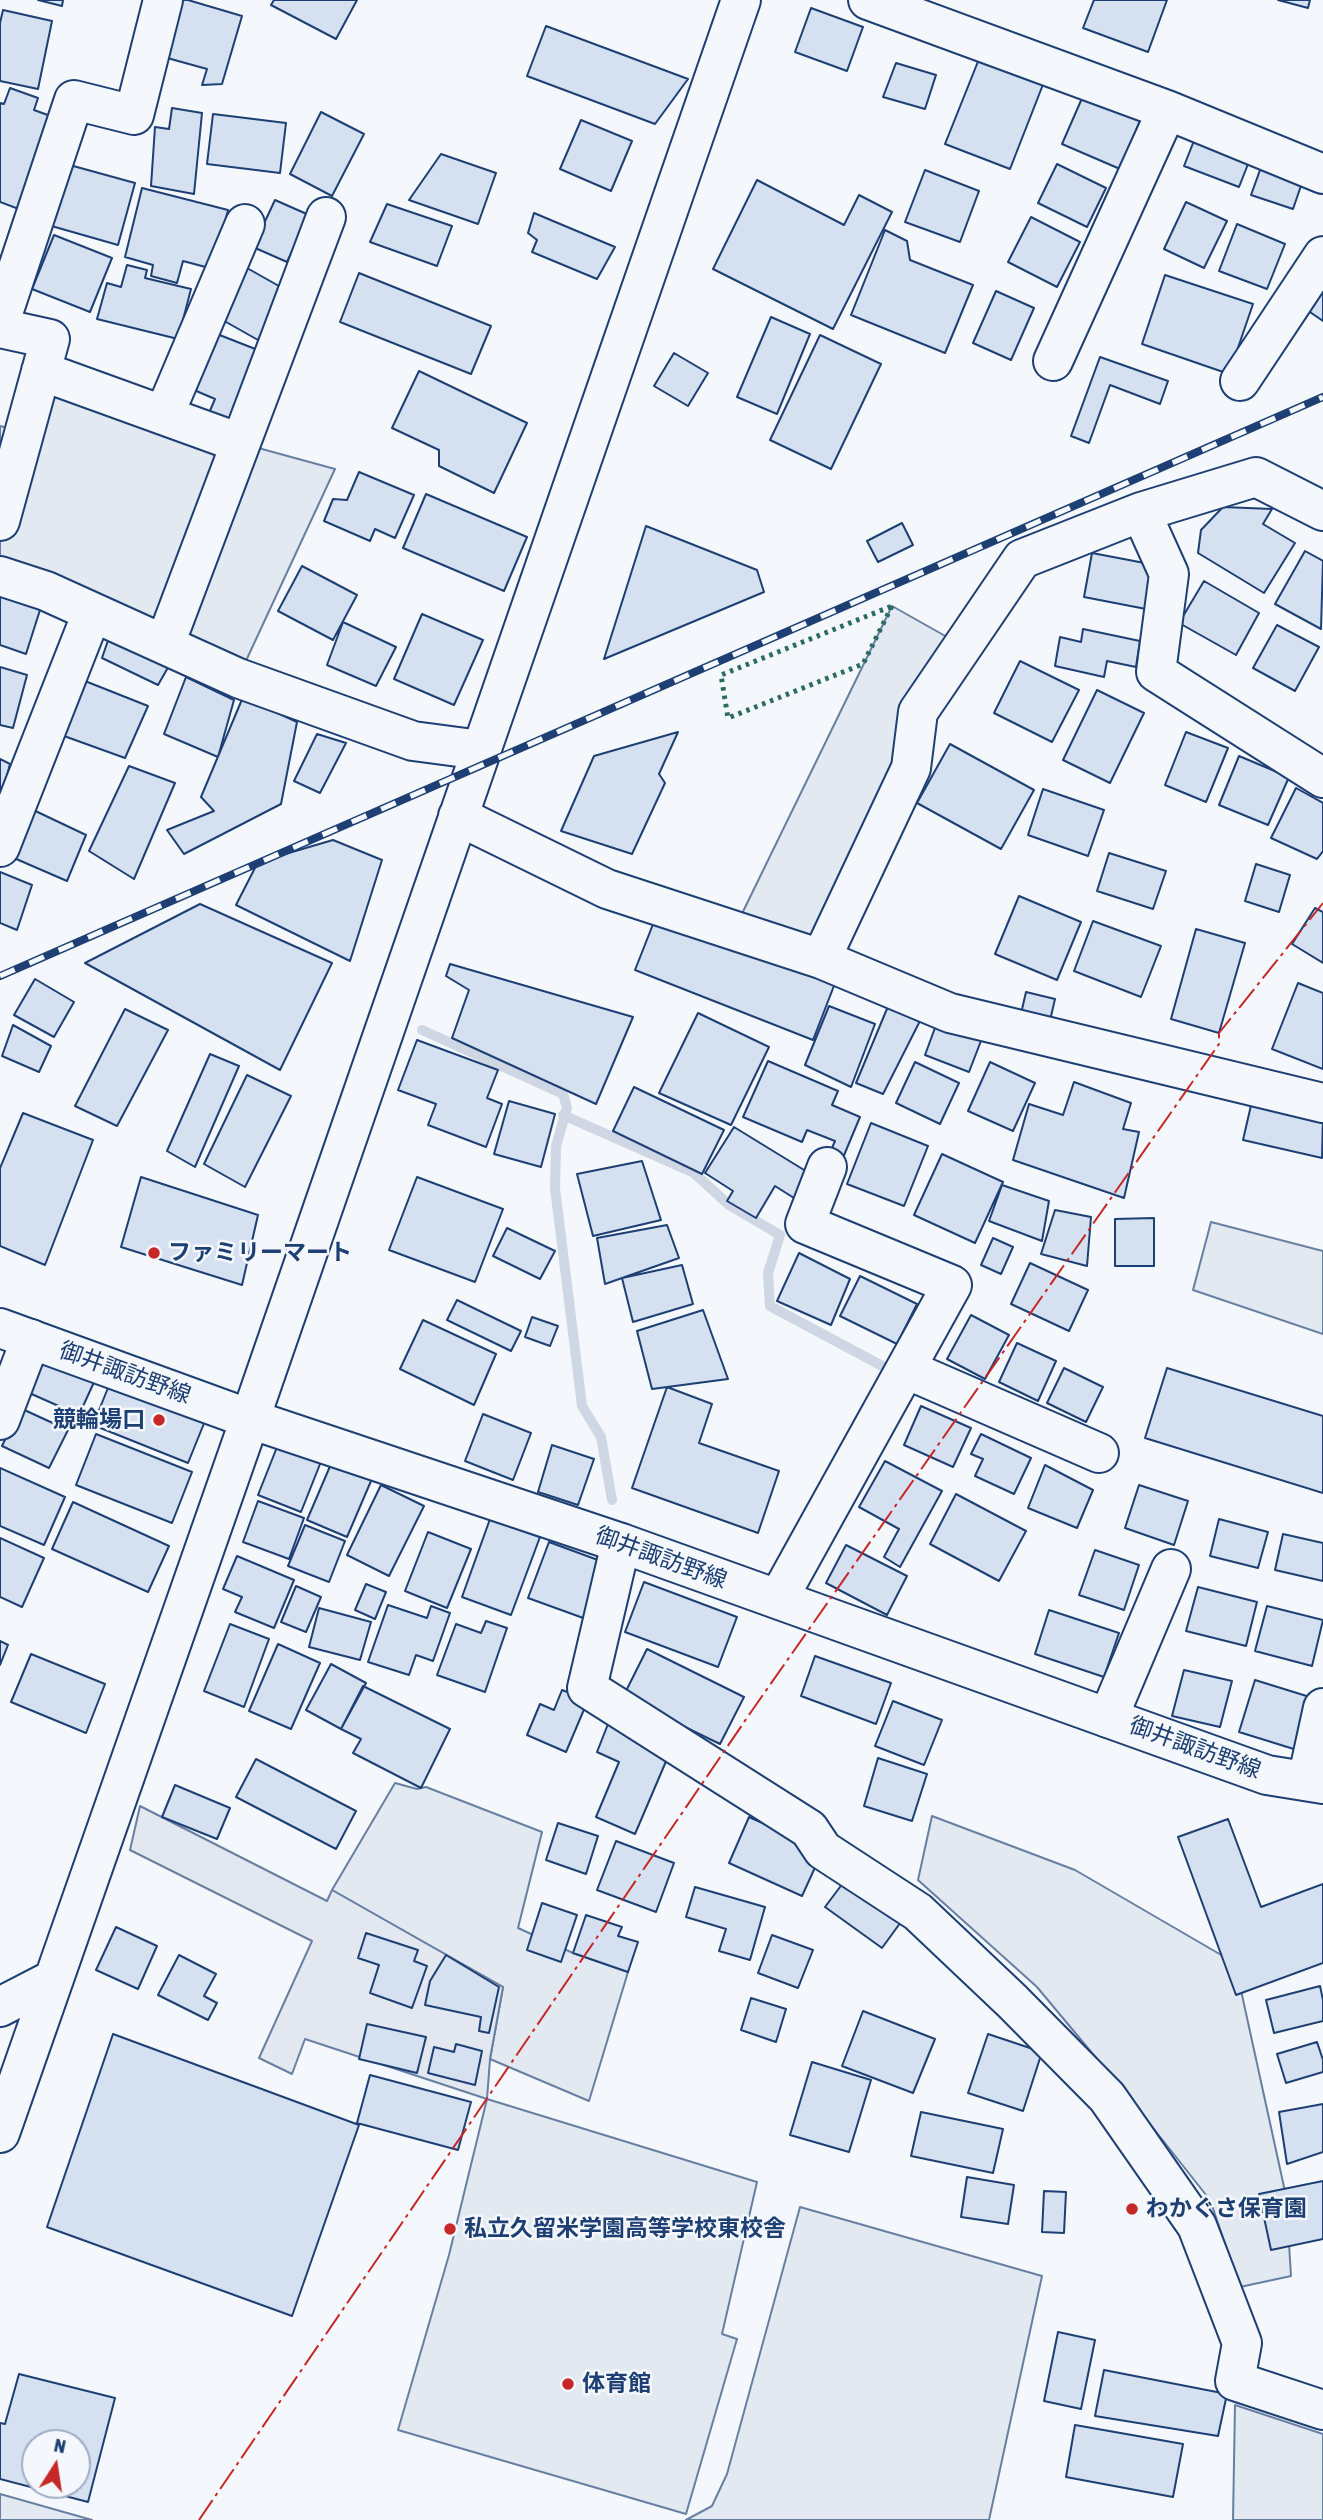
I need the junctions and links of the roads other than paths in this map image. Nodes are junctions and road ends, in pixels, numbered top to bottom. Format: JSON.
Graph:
{"nodes":[{"id":1,"x":163,"y":0,"type":"edge"},
{"id":2,"x":741,"y":0,"type":"edge"},
{"id":3,"x":868,"y":0,"type":"edge"},
{"id":4,"x":1167,"y":110,"type":"junction"},
{"id":5,"x":1323,"y":174,"type":"edge"},
{"id":6,"x":326,"y":216,"type":"dead end"},
{"id":7,"x":244,"y":224,"type":"dead end"},
{"id":8,"x":1323,"y":256,"type":"edge"},
{"id":9,"x":0,"y":322,"type":"edge"},
{"id":10,"x":0,"y":328,"type":"edge"},
{"id":11,"x":1053,"y":360,"type":"dead end"},
{"id":12,"x":41,"y":371,"type":"junction"},
{"id":13,"x":1240,"y":381,"type":"dead end"},
{"id":14,"x":164,"y":415,"type":"junction"},
{"id":15,"x":240,"y":443,"type":"junction"},
{"id":16,"x":1323,"y":511,"type":"edge"},
{"id":17,"x":1140,"y":512,"type":"junction"},
{"id":18,"x":0,"y":521,"type":"edge"},
{"id":19,"x":0,"y":576,"type":"edge"},
{"id":20,"x":92,"y":613,"type":"junction"},
{"id":21,"x":164,"y":644,"type":"junction"},
{"id":22,"x":481,"y":750,"type":"junction"},
{"id":23,"x":1323,"y":778,"type":"edge"},
{"id":24,"x":458,"y":816,"type":"junction"},
{"id":25,"x":0,"y":847,"type":"edge"},
{"id":26,"x":821,"y":958,"type":"junction"},
{"id":27,"x":1323,"y":1103,"type":"edge"},
{"id":28,"x":827,"y":1167,"type":"dead end"},
{"id":29,"x":16,"y":1334,"type":"edge"},
{"id":30,"x":906,"y":1369,"type":"junction"},
{"id":31,"x":250,"y":1419,"type":"junction"},
{"id":32,"x":0,"y":1420,"type":"edge"},
{"id":33,"x":1099,"y":1453,"type":"dead end"},
{"id":34,"x":621,"y":1543,"type":"junction"},
{"id":35,"x":1171,"y":1569,"type":"dead end"},
{"id":36,"x":778,"y":1600,"type":"junction"},
{"id":37,"x":1323,"y":1708,"type":"edge"},
{"id":38,"x":1108,"y":1717,"type":"junction"},
{"id":39,"x":1315,"y":1783,"type":"edge"},
{"id":40,"x":54,"y":1979,"type":"junction"},
{"id":41,"x":0,"y":2007,"type":"edge"},
{"id":42,"x":0,"y":2133,"type":"edge"},
{"id":43,"x":1323,"y":2410,"type":"edge"}],
"edges":[{"from":1,"to":9,"type":"street"},
{"from":2,"to":22,"type":"street"},
{"from":3,"to":4,"type":"street"},
{"from":4,"to":5,"type":"street"},
{"from":4,"to":11,"type":"street"},
{"from":6,"to":15,"type":"street"},
{"from":7,"to":14,"type":"street"},
{"from":8,"to":13,"type":"street"},
{"from":10,"to":12,"type":"street"},
{"from":12,"to":14,"type":"street"},
{"from":12,"to":18,"type":"street"},
{"from":14,"to":15,"type":"street"},
{"from":15,"to":21,"type":"street"},
{"from":16,"to":17,"type":"street"},
{"from":17,"to":23,"type":"street"},
{"from":17,"to":26,"type":"street"},
{"from":19,"to":20,"type":"street"},
{"from":20,"to":21,"type":"street"},
{"from":20,"to":25,"type":"street"},
{"from":21,"to":22,"type":"street"},
{"from":22,"to":24,"type":"street"},
{"from":24,"to":26,"type":"street"},
{"from":24,"to":31,"type":"street"},
{"from":26,"to":27,"type":"street"},
{"from":28,"to":30,"type":"street"},
{"from":29,"to":31,"type":"street","name":"御井諏訪野線"},
{"from":29,"to":32,"type":"street"},
{"from":30,"to":33,"type":"street"},
{"from":30,"to":36,"type":"street"},
{"from":31,"to":34,"type":"street","name":"御井諏訪野線"},
{"from":31,"to":40,"type":"street"},
{"from":34,"to":36,"type":"street","name":"御井諏訪野線"},
{"from":34,"to":43,"type":"street"},
{"from":35,"to":38,"type":"street"},
{"from":36,"to":38,"type":"street","name":"御井諏訪野線"},
{"from":37,"to":39,"type":"street"},
{"from":38,"to":39,"type":"street","name":"御井諏訪野線"},
{"from":40,"to":41,"type":"street"},
{"from":40,"to":42,"type":"street"}]}
